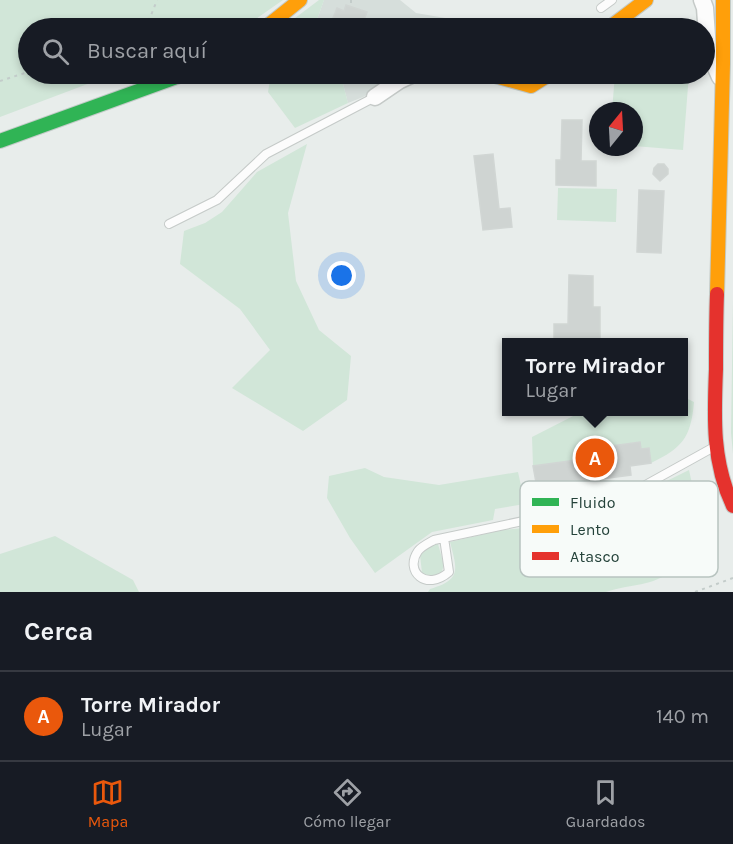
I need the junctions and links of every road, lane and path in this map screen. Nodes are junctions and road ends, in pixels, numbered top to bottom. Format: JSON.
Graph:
{"nodes":[{"id":1,"x":157,"y":0,"type":"edge"},
{"id":2,"x":300,"y":0,"type":"edge"},
{"id":3,"x":351,"y":0,"type":"edge"},
{"id":4,"x":612,"y":0,"type":"edge"},
{"id":5,"x":646,"y":0,"type":"edge"},
{"id":6,"x":702,"y":0,"type":"edge"},
{"id":7,"x":723,"y":0,"type":"edge"},
{"id":8,"x":351,"y":7,"type":"dead end"},
{"id":9,"x":602,"y":8,"type":"dead end"},
{"id":10,"x":150,"y":18,"type":"edge"},
{"id":11,"x":278,"y":18,"type":"edge"},
{"id":12,"x":622,"y":18,"type":"edge"},
{"id":13,"x":706,"y":18,"type":"edge"},
{"id":14,"x":733,"y":42,"type":"edge"},
{"id":15,"x":715,"y":66,"type":"edge"},
{"id":16,"x":18,"y":75,"type":"edge"},
{"id":17,"x":0,"y":81,"type":"edge"},
{"id":18,"x":722,"y":82,"type":"junction"},
{"id":19,"x":158,"y":84,"type":"edge"},
{"id":20,"x":391,"y":84,"type":"edge"},
{"id":21,"x":375,"y":97,"type":"joint"},
{"id":22,"x":0,"y":141,"type":"edge"},
{"id":23,"x":718,"y":196,"type":"junction"},
{"id":24,"x":169,"y":224,"type":"dead end"},
{"id":25,"x":717,"y":446,"type":"junction"},
{"id":26,"x":653,"y":481,"type":"edge"},
{"id":27,"x":733,"y":506,"type":"edge"},
{"id":28,"x":520,"y":522,"type":"edge"},
{"id":29,"x":444,"y":538,"type":"junction"},
{"id":30,"x":733,"y":578,"type":"edge"},
{"id":31,"x":695,"y":592,"type":"edge"}],
"edges":[{"from":1,"to":10,"type":"path"},
{"from":2,"to":11,"type":"main road"},
{"from":3,"to":8,"type":"path"},
{"from":4,"to":9,"type":"lane"},
{"from":5,"to":12,"type":"main road"},
{"from":6,"to":13,"type":"street"},
{"from":7,"to":18,"type":"main road"},
{"from":14,"to":23,"type":"main road"},
{"from":15,"to":18,"type":"street"},
{"from":16,"to":17,"type":"path"},
{"from":18,"to":23,"type":"main road"},
{"from":19,"to":22,"type":"main road"},
{"from":20,"to":21,"type":"street"},
{"from":21,"to":24,"type":"lane"},
{"from":23,"to":25,"type":"main road"},
{"from":25,"to":26,"type":"lane"},
{"from":25,"to":27,"type":"main road"},
{"from":28,"to":29,"type":"lane"},
{"from":29,"to":29,"type":"lane"},
{"from":30,"to":31,"type":"path"}]}
